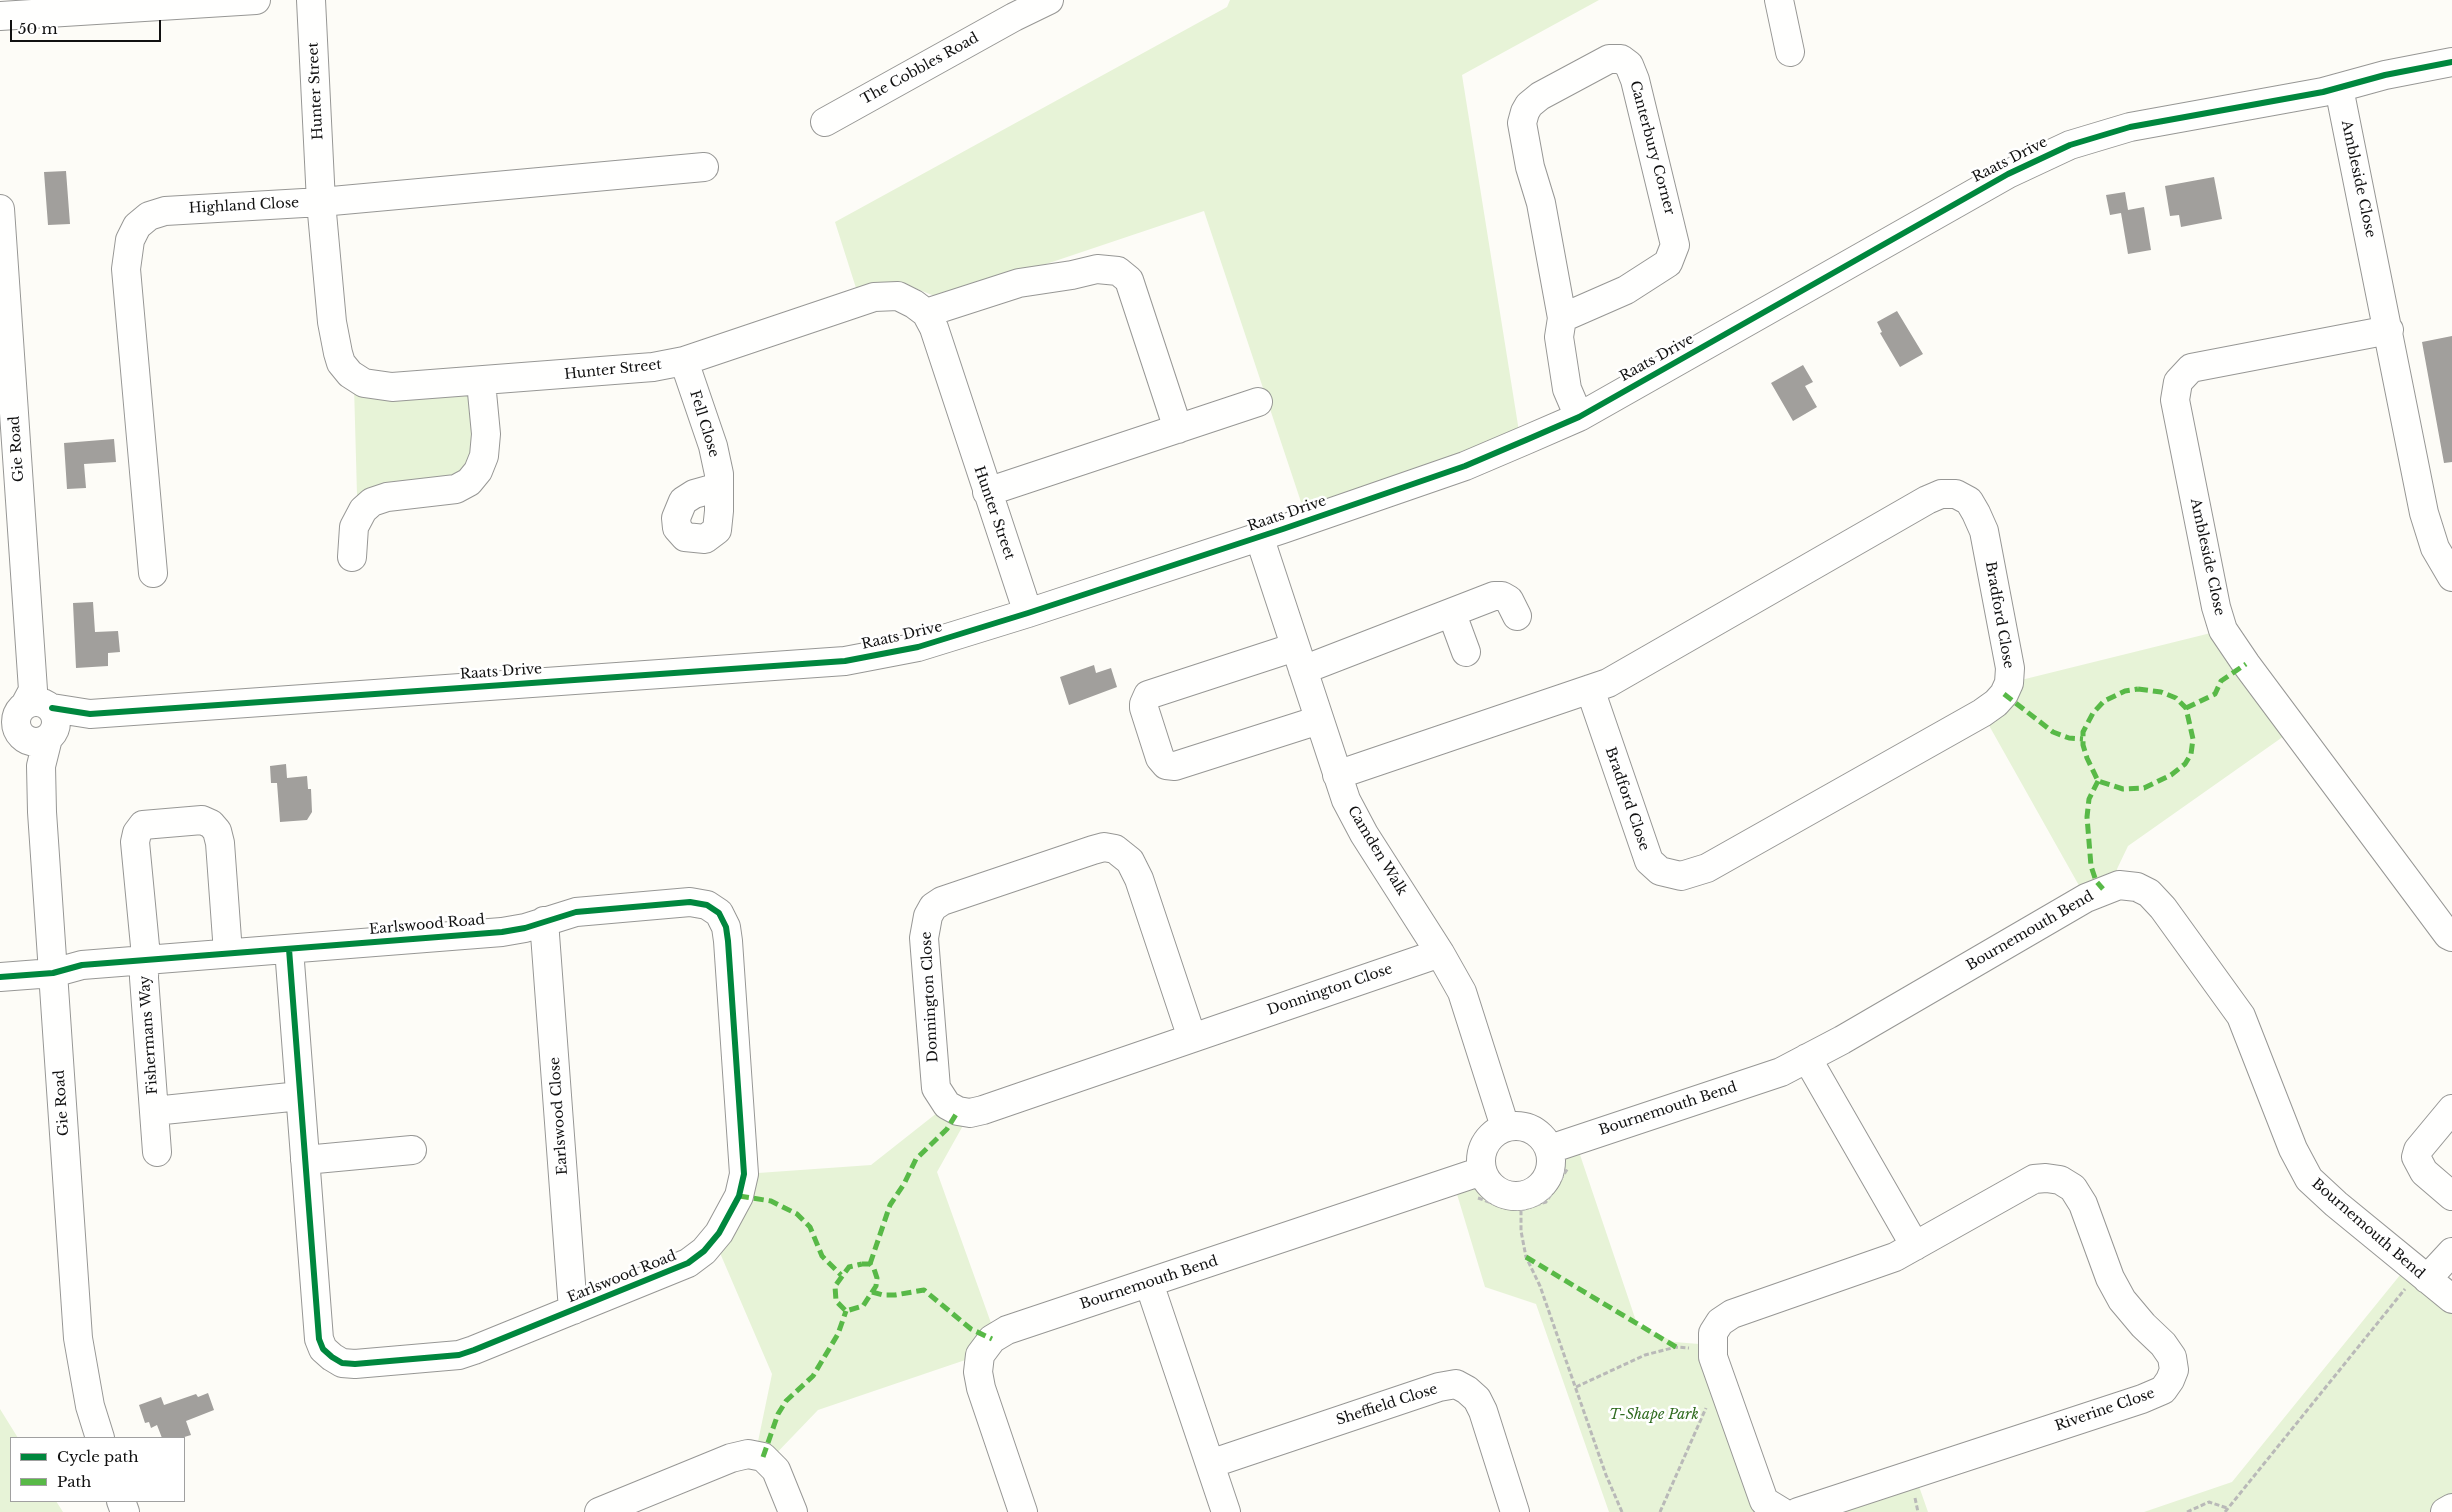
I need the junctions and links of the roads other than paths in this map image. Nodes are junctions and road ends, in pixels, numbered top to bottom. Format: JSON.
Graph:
{"nodes":[{"id":1,"x":256,"y":0,"type":"edge"},
{"id":2,"x":311,"y":0,"type":"edge"},
{"id":3,"x":1049,"y":0,"type":"edge"},
{"id":4,"x":1779,"y":0,"type":"edge"},
{"id":5,"x":1010,"y":9,"type":"edge"},
{"id":6,"x":0,"y":16,"type":"edge"},
{"id":7,"x":1790,"y":52,"type":"dead end"},
{"id":8,"x":2452,"y":62,"type":"edge"},
{"id":9,"x":2452,"y":77,"type":"edge"},
{"id":10,"x":2345,"y":86,"type":"junction"},
{"id":11,"x":825,"y":122,"type":"dead end"},
{"id":12,"x":704,"y":167,"type":"dead end"},
{"id":13,"x":321,"y":202,"type":"junction"},
{"id":14,"x":0,"y":209,"type":"edge"},
{"id":15,"x":926,"y":313,"type":"junction"},
{"id":16,"x":1562,"y":318,"type":"junction"},
{"id":17,"x":2389,"y":330,"type":"junction"},
{"id":18,"x":684,"y":361,"type":"junction"},
{"id":19,"x":481,"y":382,"type":"junction"},
{"id":20,"x":1258,"y":402,"type":"dead end"},
{"id":21,"x":1579,"y":417,"type":"junction"},
{"id":22,"x":1178,"y":429,"type":"junction"},
{"id":23,"x":719,"y":487,"type":"dead end"},
{"id":24,"x":987,"y":492,"type":"junction"},
{"id":25,"x":1259,"y":536,"type":"junction"},
{"id":26,"x":352,"y":557,"type":"dead end"},
{"id":27,"x":153,"y":573,"type":"dead end"},
{"id":28,"x":2452,"y":578,"type":"edge"},
{"id":29,"x":1028,"y":613,"type":"junction"},
{"id":30,"x":1452,"y":614,"type":"junction"},
{"id":31,"x":1517,"y":616,"type":"dead end"},
{"id":32,"x":1466,"y":652,"type":"dead end"},
{"id":33,"x":1299,"y":659,"type":"junction"},
{"id":34,"x":1590,"y":689,"type":"junction"},
{"id":35,"x":29,"y":719,"type":"edge"},
{"id":36,"x":1319,"y":720,"type":"junction"},
{"id":37,"x":1337,"y":775,"type":"junction"},
{"id":38,"x":544,"y":921,"type":"junction"},
{"id":39,"x":2452,"y":938,"type":"edge"},
{"id":40,"x":289,"y":948,"type":"junction"},
{"id":41,"x":228,"y":953,"type":"junction"},
{"id":42,"x":1440,"y":953,"type":"junction"},
{"id":43,"x":145,"y":960,"type":"junction"},
{"id":44,"x":0,"y":962,"type":"edge"},
{"id":45,"x":53,"y":965,"type":"junction"},
{"id":46,"x":0,"y":977,"type":"edge"},
{"id":47,"x":1192,"y":1038,"type":"junction"},
{"id":48,"x":1808,"y":1058,"type":"junction"},
{"id":49,"x":300,"y":1096,"type":"junction"},
{"id":50,"x":2452,"y":1109,"type":"edge"},
{"id":51,"x":154,"y":1111,"type":"junction"},
{"id":52,"x":1504,"y":1127,"type":"junction"},
{"id":53,"x":412,"y":1150,"type":"dead end"},
{"id":54,"x":157,"y":1152,"type":"dead end"},
{"id":55,"x":1561,"y":1156,"type":"junction"},
{"id":56,"x":305,"y":1160,"type":"junction"},
{"id":57,"x":1482,"y":1171,"type":"junction"},
{"id":58,"x":2452,"y":1196,"type":"edge"},
{"id":59,"x":1915,"y":1246,"type":"junction"},
{"id":60,"x":2452,"y":1252,"type":"edge"},
{"id":61,"x":2423,"y":1275,"type":"junction"},
{"id":62,"x":1149,"y":1283,"type":"junction"},
{"id":63,"x":2451,"y":1296,"type":"edge"},
{"id":64,"x":573,"y":1310,"type":"junction"},
{"id":65,"x":100,"y":1437,"type":"edge"},
{"id":66,"x":1210,"y":1464,"type":"junction"},
{"id":67,"x":2452,"y":1508,"type":"edge"},
{"id":68,"x":605,"y":1511,"type":"edge"},
{"id":69,"x":793,"y":1512,"type":"edge"},
{"id":70,"x":1023,"y":1512,"type":"edge"},
{"id":71,"x":1226,"y":1512,"type":"edge"},
{"id":72,"x":1515,"y":1512,"type":"edge"},
{"id":73,"x":1782,"y":1512,"type":"edge"},
{"id":74,"x":1798,"y":1512,"type":"edge"},
{"id":75,"x":2445,"y":1512,"type":"edge"}],
"edges":[{"from":1,"to":6,"type":"street"},
{"from":2,"to":13,"type":"street","name":"Hunter Street"},
{"from":3,"to":5,"type":"street","name":"The Cobbles Road"},
{"from":4,"to":7,"type":"street"},
{"from":5,"to":11,"type":"street","name":"The Cobbles Road"},
{"from":8,"to":10,"type":"street","name":"Raats Drive"},
{"from":9,"to":10,"type":"street","name":"Raats Drive"},
{"from":10,"to":17,"type":"street","name":"Ambleside Close"},
{"from":10,"to":21,"type":"street","name":"Raats Drive"},
{"from":12,"to":13,"type":"street","name":"Highland Close"},
{"from":13,"to":19,"type":"street","name":"Hunter Street"},
{"from":13,"to":27,"type":"street","name":"Highland Close"},
{"from":14,"to":35,"type":"street","name":"Gie Road"},
{"from":15,"to":18,"type":"street","name":"Hunter Street"},
{"from":15,"to":22,"type":"street"},
{"from":15,"to":24,"type":"street","name":"Hunter Street"},
{"from":16,"to":16,"type":"street","name":"Canterbury Corner"},
{"from":16,"to":21,"type":"street","name":"Canterbury Corner"},
{"from":17,"to":28,"type":"street","name":"Ambleside Close"},
{"from":17,"to":39,"type":"street","name":"Ambleside Close"},
{"from":18,"to":19,"type":"street","name":"Hunter Street"},
{"from":18,"to":23,"type":"street","name":"Fell Close"},
{"from":19,"to":26,"type":"street"},
{"from":20,"to":22,"type":"street"},
{"from":21,"to":25,"type":"street","name":"Raats Drive"},
{"from":22,"to":24,"type":"street"},
{"from":24,"to":29,"type":"street","name":"Hunter Street"},
{"from":25,"to":29,"type":"street","name":"Raats Drive"},
{"from":25,"to":33,"type":"street","name":"Camden Walk"},
{"from":29,"to":35,"type":"street","name":"Raats Drive"},
{"from":30,"to":31,"type":"street"},
{"from":30,"to":32,"type":"street"},
{"from":30,"to":33,"type":"street"},
{"from":33,"to":36,"type":"street","name":"Camden Walk"},
{"from":33,"to":36,"type":"street"},
{"from":34,"to":34,"type":"street","name":"Bradford Close"},
{"from":34,"to":37,"type":"street","name":"Bradford Close"},
{"from":35,"to":45,"type":"street","name":"Gie Road"},
{"from":36,"to":37,"type":"street","name":"Camden Walk"},
{"from":37,"to":42,"type":"street","name":"Camden Walk"},
{"from":38,"to":40,"type":"street","name":"Earlswood Road"},
{"from":38,"to":64,"type":"street","name":"Earlswood Close"},
{"from":38,"to":64,"type":"street","name":"Earlswood Road"},
{"from":40,"to":41,"type":"street","name":"Earlswood Road"},
{"from":40,"to":49,"type":"street","name":"Earlswood Road"},
{"from":41,"to":43,"type":"street","name":"Earlswood Road"},
{"from":41,"to":43,"type":"street","name":"Fishermans Way"},
{"from":42,"to":47,"type":"street","name":"Donnington Close"},
{"from":42,"to":52,"type":"street","name":"Camden Walk"},
{"from":43,"to":45,"type":"street","name":"Earlswood Road"},
{"from":43,"to":51,"type":"street","name":"Fishermans Way"},
{"from":44,"to":45,"type":"street"},
{"from":45,"to":46,"type":"street"},
{"from":45,"to":65,"type":"street","name":"Gie Road"},
{"from":47,"to":47,"type":"street","name":"Donnington Close"},
{"from":48,"to":55,"type":"street","name":"Bournemouth Bend"},
{"from":48,"to":59,"type":"street"},
{"from":48,"to":61,"type":"street","name":"Bournemouth Bend"},
{"from":49,"to":51,"type":"street","name":"Fishermans Way"},
{"from":49,"to":56,"type":"street","name":"Earlswood Road"},
{"from":50,"to":58,"type":"street"},
{"from":51,"to":54,"type":"street","name":"Fishermans Way"},
{"from":52,"to":55,"type":"street"},
{"from":52,"to":57,"type":"street"},
{"from":53,"to":56,"type":"street"},
{"from":55,"to":57,"type":"street"},
{"from":56,"to":64,"type":"street","name":"Earlswood Road"},
{"from":57,"to":62,"type":"street","name":"Bournemouth Bend"},
{"from":59,"to":73,"type":"street","name":"Riverine Close"},
{"from":59,"to":74,"type":"street","name":"Riverine Close"},
{"from":60,"to":61,"type":"street"},
{"from":61,"to":63,"type":"street","name":"Bournemouth Bend"},
{"from":62,"to":66,"type":"street"},
{"from":62,"to":70,"type":"street","name":"Bournemouth Bend"},
{"from":66,"to":71,"type":"street"},
{"from":66,"to":72,"type":"street","name":"Sheffield Close"},
{"from":67,"to":75,"type":"street"},
{"from":68,"to":69,"type":"street"}]}
